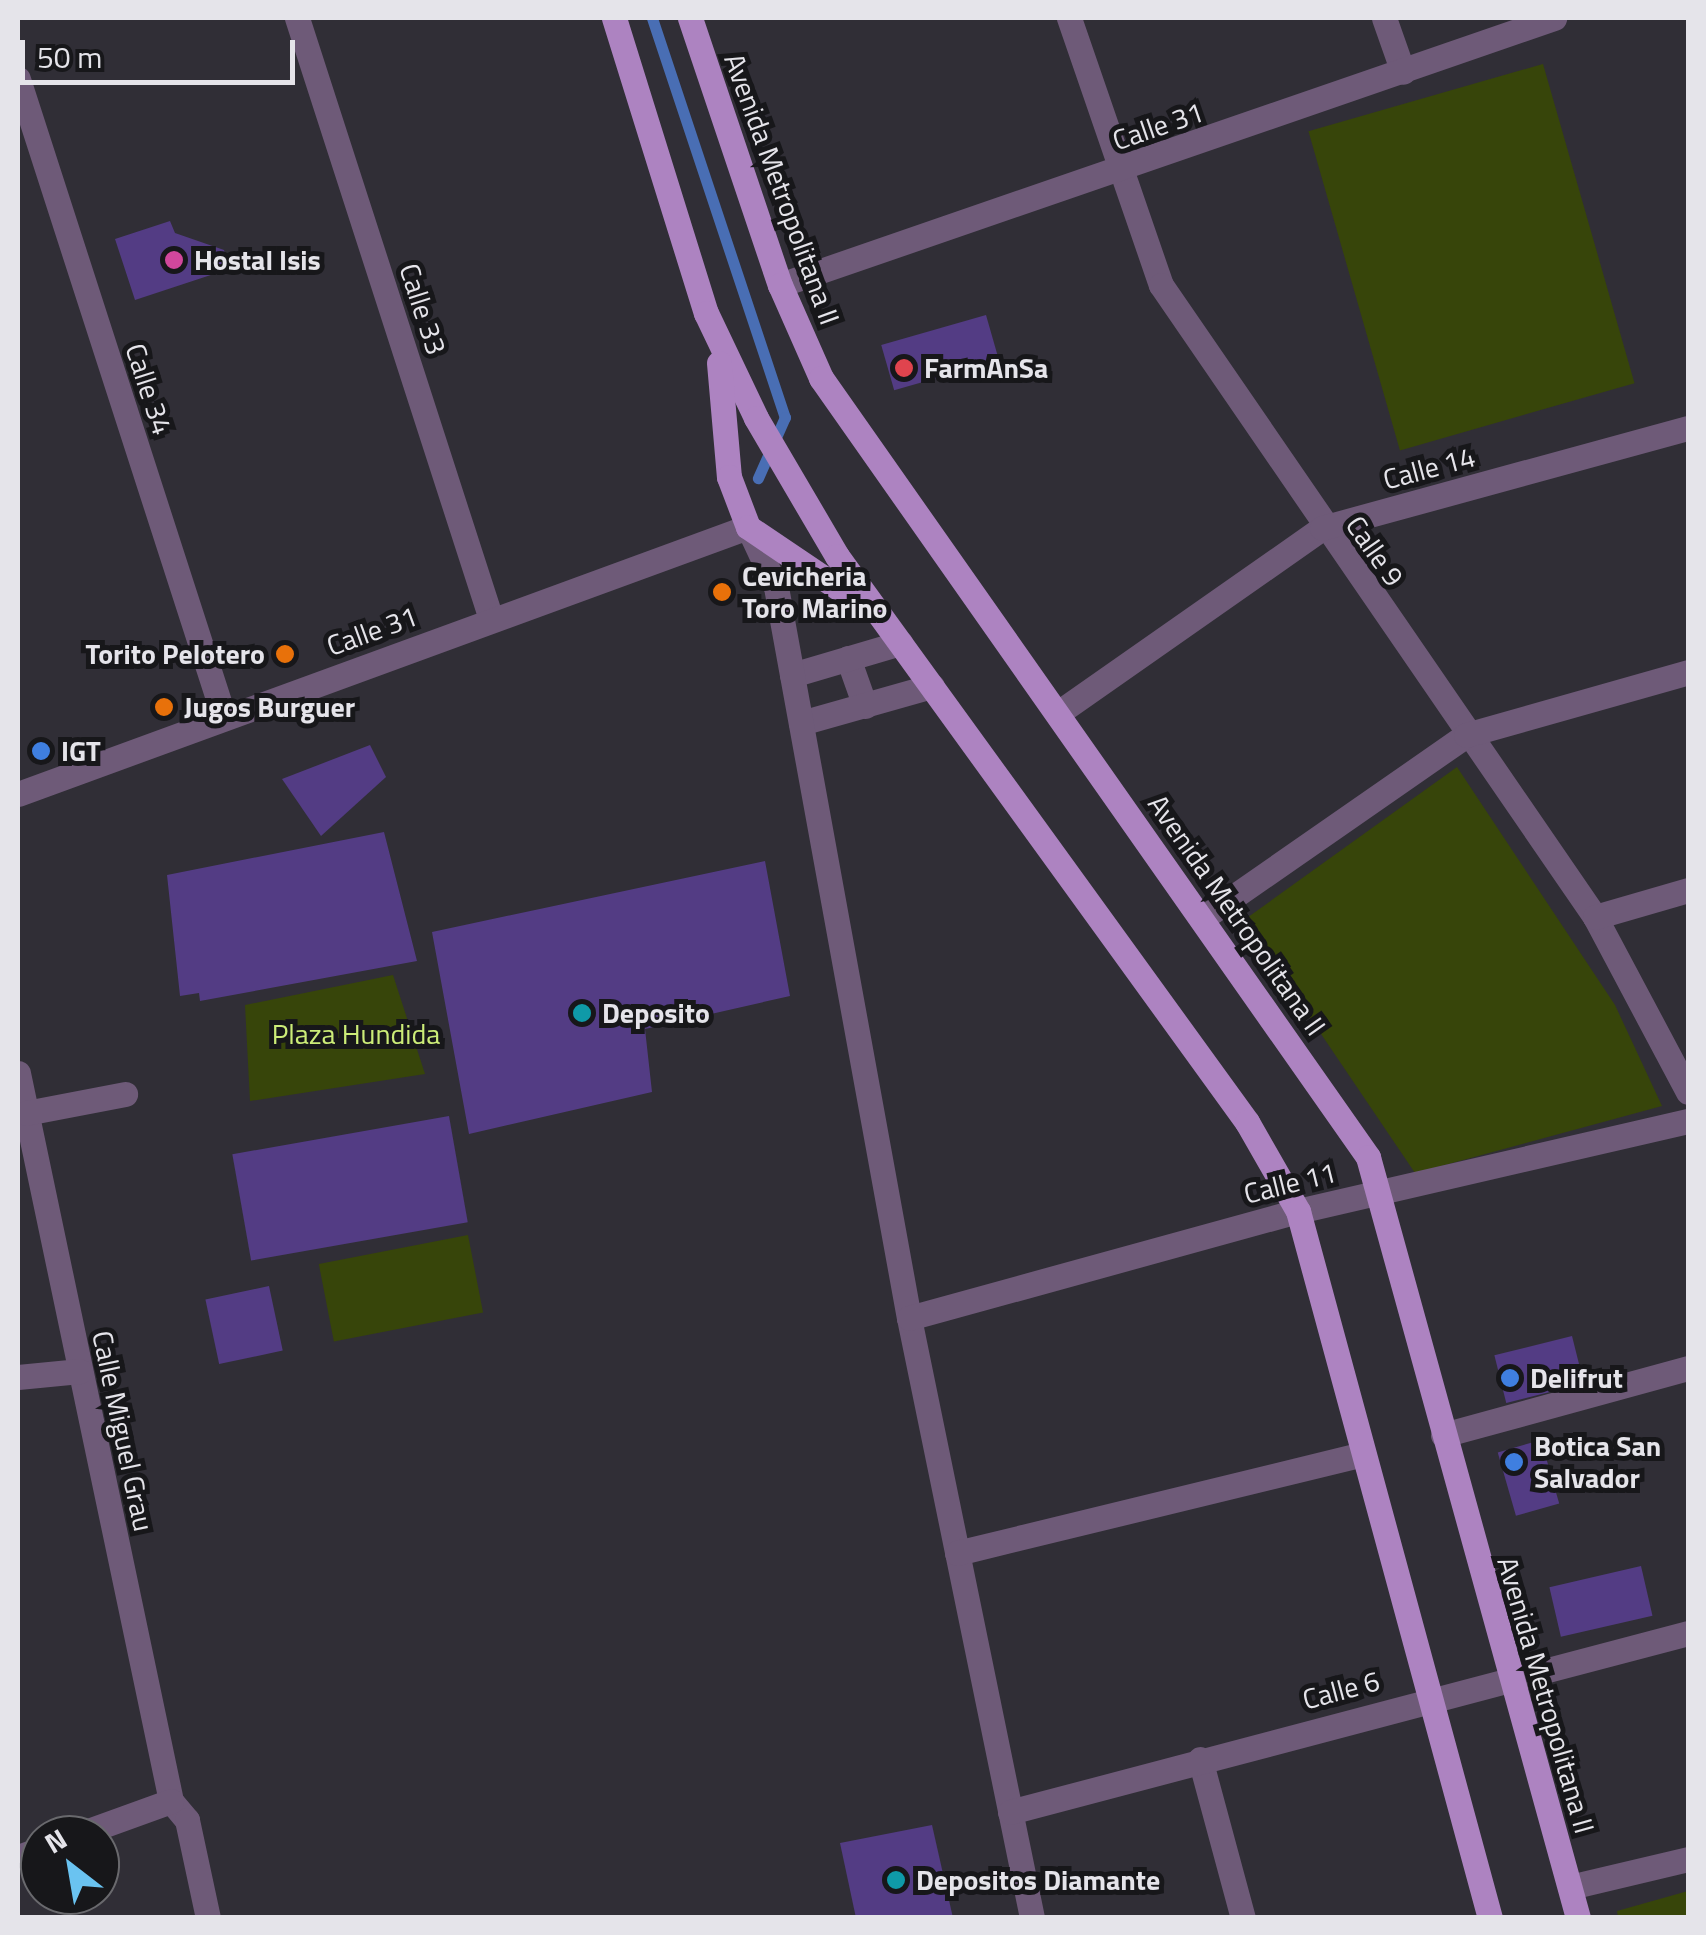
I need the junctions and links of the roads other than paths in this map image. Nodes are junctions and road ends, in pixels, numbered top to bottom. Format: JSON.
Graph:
{"nodes":[{"id":1,"x":297,"y":18,"type":"edge"},
{"id":2,"x":614,"y":18,"type":"edge"},
{"id":3,"x":690,"y":18,"type":"edge"},
{"id":4,"x":1069,"y":18,"type":"edge"},
{"id":5,"x":1384,"y":18,"type":"edge"},
{"id":6,"x":1554,"y":18,"type":"edge"},
{"id":7,"x":1403,"y":72,"type":"junction"},
{"id":8,"x":18,"y":79,"type":"edge"},
{"id":9,"x":1120,"y":171,"type":"junction"},
{"id":10,"x":780,"y":285,"type":"junction"},
{"id":11,"x":716,"y":337,"type":"junction"},
{"id":12,"x":1688,"y":428,"type":"edge"},
{"id":13,"x":748,"y":527,"type":"junction"},
{"id":14,"x":1322,"y":528,"type":"junction"},
{"id":15,"x":882,"y":618,"type":"junction"},
{"id":16,"x":491,"y":619,"type":"junction"},
{"id":17,"x":900,"y":643,"type":"junction"},
{"id":18,"x":848,"y":658,"type":"junction"},
{"id":19,"x":1688,"y":672,"type":"edge"},
{"id":20,"x":792,"y":675,"type":"junction"},
{"id":21,"x":932,"y":686,"type":"junction"},
{"id":22,"x":865,"y":706,"type":"junction"},
{"id":23,"x":1058,"y":713,"type":"junction"},
{"id":24,"x":224,"y":717,"type":"junction"},
{"id":25,"x":801,"y":724,"type":"junction"},
{"id":26,"x":1466,"y":735,"type":"junction"},
{"id":27,"x":18,"y":794,"type":"edge"},
{"id":28,"x":1688,"y":890,"type":"edge"},
{"id":29,"x":1594,"y":917,"type":"junction"},
{"id":30,"x":1203,"y":918,"type":"junction"},
{"id":31,"x":18,"y":1073,"type":"edge"},
{"id":32,"x":1688,"y":1092,"type":"edge"},
{"id":33,"x":124,"y":1094,"type":"dead end"},
{"id":34,"x":26,"y":1113,"type":"junction"},
{"id":35,"x":1688,"y":1121,"type":"edge"},
{"id":36,"x":1382,"y":1192,"type":"junction"},
{"id":37,"x":1298,"y":1210,"type":"junction"},
{"id":38,"x":909,"y":1318,"type":"junction"},
{"id":39,"x":1688,"y":1368,"type":"edge"},
{"id":40,"x":80,"y":1370,"type":"junction"},
{"id":41,"x":18,"y":1377,"type":"edge"},
{"id":42,"x":1443,"y":1434,"type":"junction"},
{"id":43,"x":1363,"y":1454,"type":"junction"},
{"id":44,"x":958,"y":1553,"type":"junction"},
{"id":45,"x":1688,"y":1634,"type":"edge"},
{"id":46,"x":1508,"y":1680,"type":"junction"},
{"id":47,"x":1431,"y":1696,"type":"junction"},
{"id":48,"x":1200,"y":1759,"type":"junction"},
{"id":49,"x":170,"y":1801,"type":"junction"},
{"id":50,"x":1010,"y":1812,"type":"junction"},
{"id":51,"x":120,"y":1819,"type":"edge"},
{"id":52,"x":1688,"y":1858,"type":"edge"},
{"id":53,"x":1570,"y":1888,"type":"junction"},
{"id":54,"x":208,"y":1918,"type":"edge"},
{"id":55,"x":1032,"y":1918,"type":"edge"},
{"id":56,"x":1243,"y":1918,"type":"edge"},
{"id":57,"x":1490,"y":1918,"type":"edge"},
{"id":58,"x":1578,"y":1918,"type":"edge"}],
"edges":[{"from":1,"to":16,"type":"street","name":"Calle 33"},
{"from":2,"to":11,"type":"main road"},
{"from":3,"to":10,"type":"main road","name":"Avenida Metropolitana II"},
{"from":4,"to":9,"type":"street","name":"Calle 9"},
{"from":5,"to":7,"type":"street"},
{"from":6,"to":7,"type":"street","name":"Calle 31"},
{"from":7,"to":9,"type":"street","name":"Calle 31"},
{"from":8,"to":24,"type":"street","name":"Calle 34"},
{"from":9,"to":10,"type":"street","name":"Calle 31"},
{"from":9,"to":14,"type":"street","name":"Calle 9"},
{"from":10,"to":23,"type":"main road","name":"Avenida Metropolitana II"},
{"from":11,"to":13,"type":"main road"},
{"from":11,"to":15,"type":"main road"},
{"from":12,"to":14,"type":"street","name":"Calle 14"},
{"from":13,"to":15,"type":"main road"},
{"from":13,"to":16,"type":"street","name":"Calle 31"},
{"from":13,"to":20,"type":"street"},
{"from":14,"to":23,"type":"street","name":"Calle 14"},
{"from":14,"to":26,"type":"street","name":"Calle 9"},
{"from":15,"to":17,"type":"main road"},
{"from":16,"to":24,"type":"street","name":"Calle 31"},
{"from":17,"to":18,"type":"street"},
{"from":17,"to":21,"type":"main road"},
{"from":18,"to":20,"type":"street"},
{"from":18,"to":22,"type":"street"},
{"from":19,"to":26,"type":"street"},
{"from":20,"to":25,"type":"street"},
{"from":21,"to":22,"type":"street"},
{"from":21,"to":37,"type":"main road"},
{"from":22,"to":25,"type":"street"},
{"from":23,"to":30,"type":"main road","name":"Avenida Metropolitana II"},
{"from":24,"to":27,"type":"street","name":"Calle 31"},
{"from":25,"to":38,"type":"street"},
{"from":26,"to":29,"type":"street","name":"Calle 9"},
{"from":26,"to":30,"type":"street"},
{"from":28,"to":29,"type":"street"},
{"from":29,"to":32,"type":"street","name":"Calle 9"},
{"from":30,"to":36,"type":"main road","name":"Avenida Metropolitana II"},
{"from":31,"to":34,"type":"street","name":"Calle Miguel Grau"},
{"from":33,"to":34,"type":"street"},
{"from":34,"to":40,"type":"street","name":"Calle Miguel Grau"},
{"from":35,"to":36,"type":"street","name":"Calle 11"},
{"from":36,"to":37,"type":"street","name":"Calle 11"},
{"from":36,"to":42,"type":"main road","name":"Avenida Metropolitana II"},
{"from":37,"to":38,"type":"street","name":"Calle 11"},
{"from":37,"to":43,"type":"main road"},
{"from":38,"to":44,"type":"street"},
{"from":39,"to":42,"type":"street"},
{"from":40,"to":41,"type":"street"},
{"from":40,"to":49,"type":"street","name":"Calle Miguel Grau"},
{"from":42,"to":46,"type":"main road","name":"Avenida Metropolitana II"},
{"from":43,"to":44,"type":"street"},
{"from":43,"to":47,"type":"main road"},
{"from":44,"to":50,"type":"street"},
{"from":45,"to":46,"type":"street","name":"Calle 6"},
{"from":46,"to":47,"type":"street","name":"Calle 6"},
{"from":46,"to":53,"type":"main road","name":"Avenida Metropolitana II"},
{"from":47,"to":48,"type":"street","name":"Calle 6"},
{"from":47,"to":57,"type":"main road"},
{"from":48,"to":50,"type":"street","name":"Calle 6"},
{"from":48,"to":56,"type":"street"},
{"from":49,"to":51,"type":"street"},
{"from":49,"to":54,"type":"street","name":"Calle Miguel Grau"},
{"from":50,"to":55,"type":"street"},
{"from":52,"to":53,"type":"street"},
{"from":53,"to":58,"type":"main road","name":"Avenida Metropolitana II"}]}
